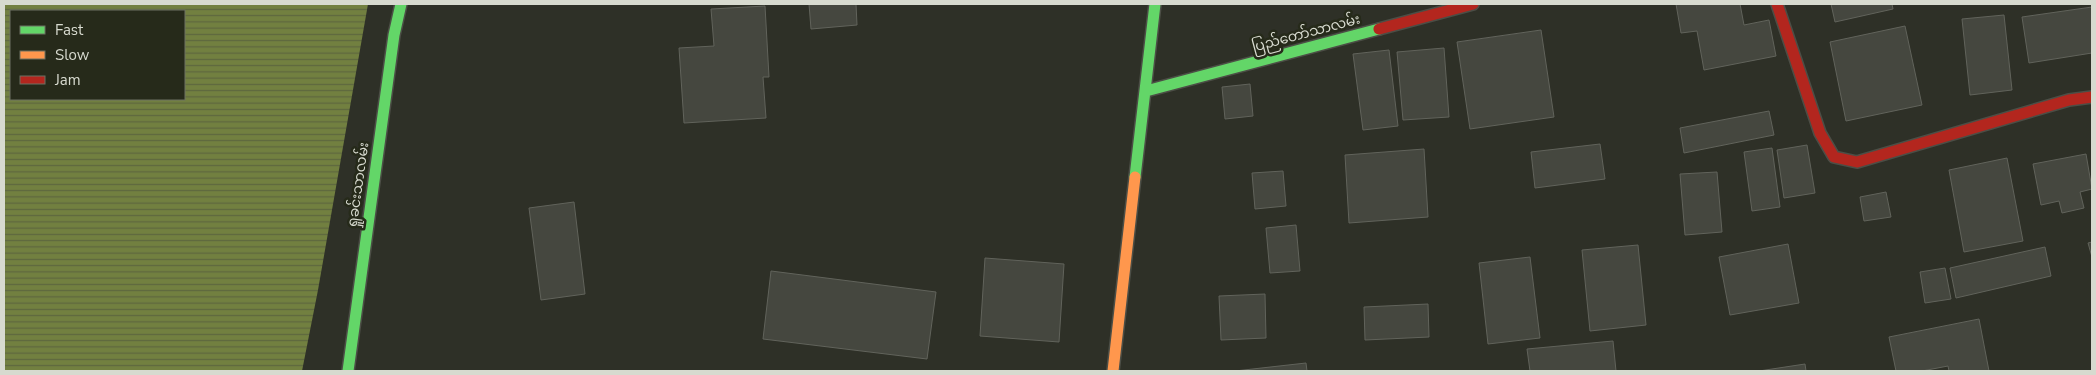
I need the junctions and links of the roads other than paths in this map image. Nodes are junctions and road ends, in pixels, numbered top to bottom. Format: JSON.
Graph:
{"nodes":[{"id":1,"x":401,"y":4,"type":"edge"},
{"id":2,"x":1155,"y":4,"type":"edge"},
{"id":3,"x":1473,"y":4,"type":"edge"},
{"id":4,"x":1777,"y":4,"type":"edge"},
{"id":5,"x":1146,"y":91,"type":"junction"},
{"id":6,"x":2092,"y":97,"type":"edge"},
{"id":7,"x":348,"y":371,"type":"edge"},
{"id":8,"x":1113,"y":371,"type":"edge"}],
"edges":[{"from":1,"to":7,"type":"street","name":"ရှုခင်းသာလမ်း"},
{"from":2,"to":5,"type":"street"},
{"from":3,"to":5,"type":"street","name":"ပြည်တော်သာလမ်း"},
{"from":4,"to":6,"type":"street"},
{"from":5,"to":8,"type":"street"}]}
